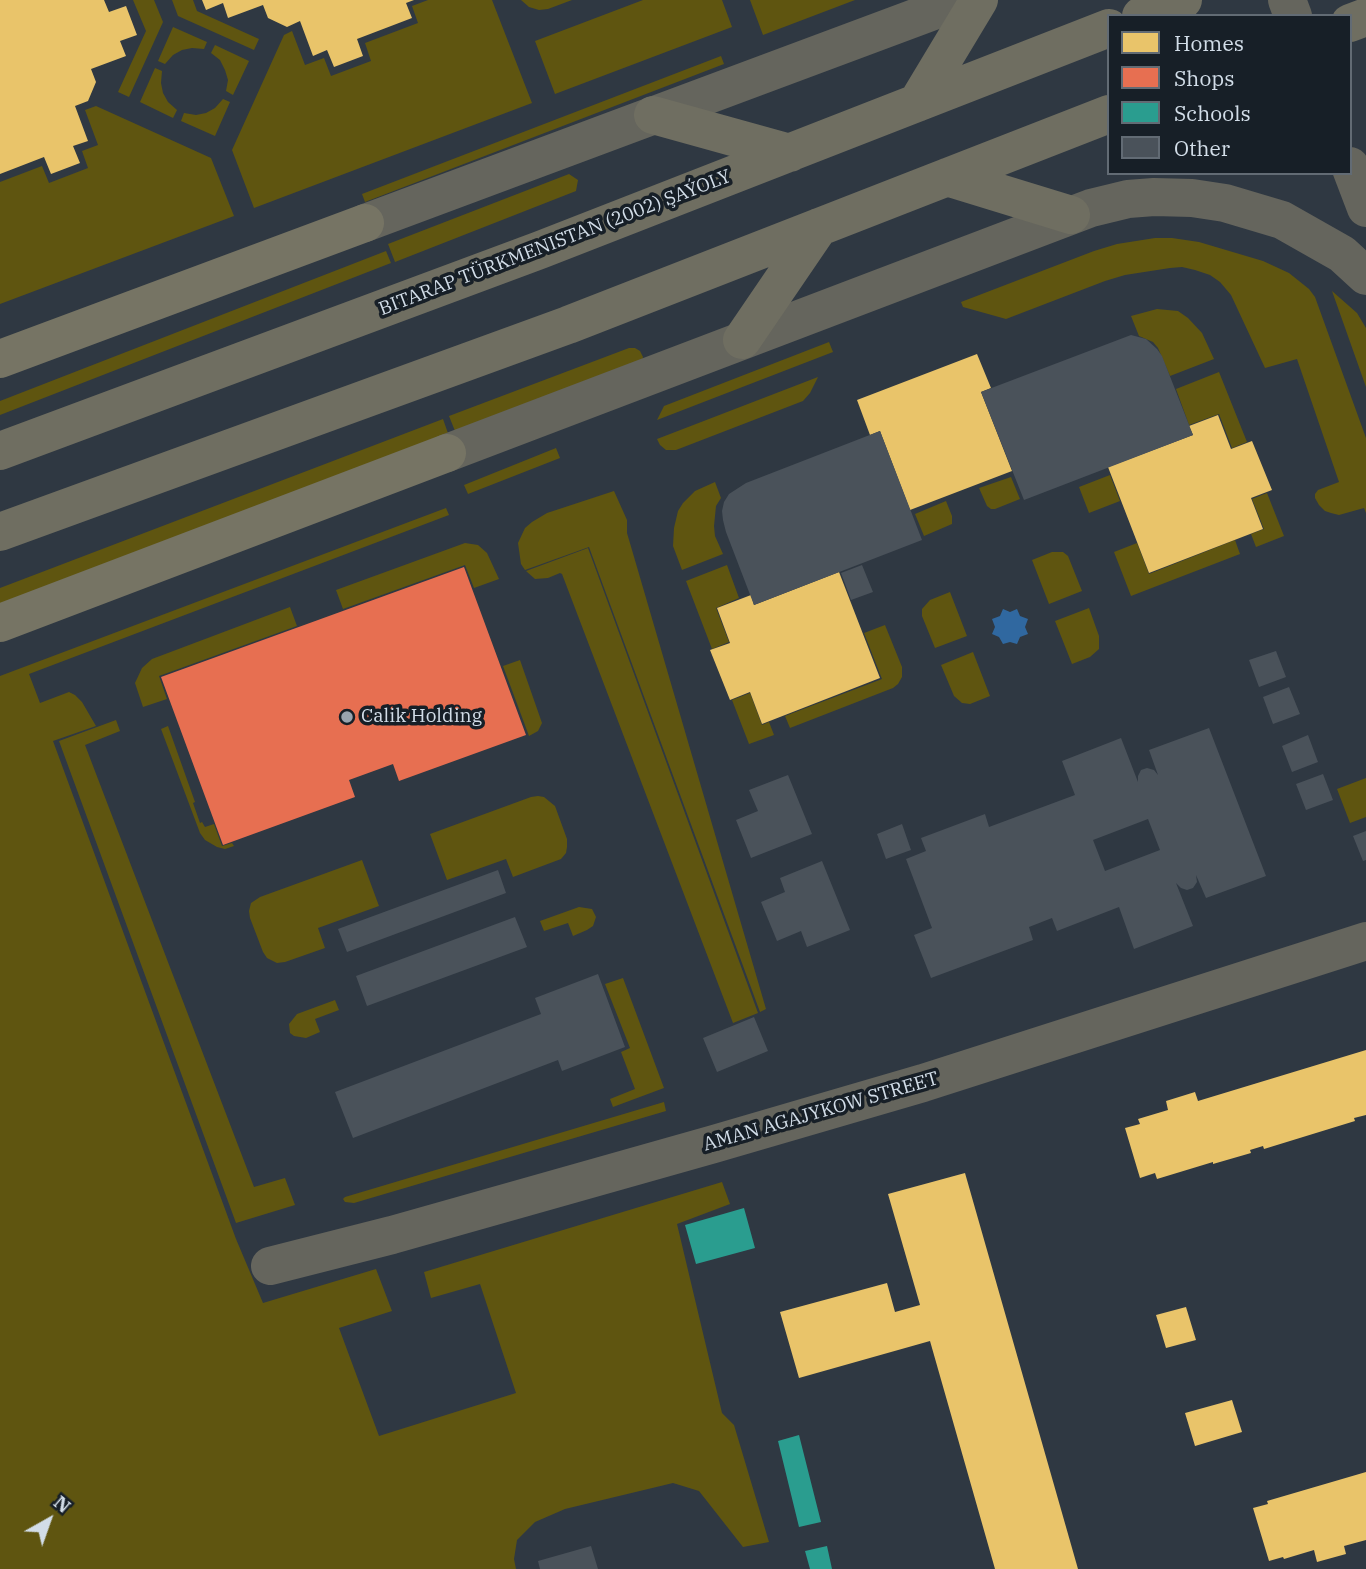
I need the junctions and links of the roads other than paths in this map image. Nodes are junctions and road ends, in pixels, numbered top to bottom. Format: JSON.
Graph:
{"nodes":[{"id":1,"x":964,"y":0,"type":"edge"},
{"id":2,"x":979,"y":0,"type":"edge"},
{"id":3,"x":1183,"y":0,"type":"edge"},
{"id":4,"x":1146,"y":14,"type":"edge"},
{"id":5,"x":1107,"y":30,"type":"edge"},
{"id":6,"x":917,"y":103,"type":"junction"},
{"id":7,"x":653,"y":115,"type":"junction"},
{"id":8,"x":1107,"y":115,"type":"edge"},
{"id":9,"x":790,"y":153,"type":"junction"},
{"id":10,"x":1352,"y":171,"type":"edge"},
{"id":11,"x":947,"y":177,"type":"junction"},
{"id":12,"x":1366,"y":208,"type":"edge"},
{"id":13,"x":1071,"y":215,"type":"junction"},
{"id":14,"x":365,"y":223,"type":"joint"},
{"id":15,"x":819,"y":227,"type":"junction"},
{"id":16,"x":1366,"y":276,"type":"edge"},
{"id":17,"x":742,"y":340,"type":"junction"},
{"id":18,"x":0,"y":359,"type":"edge"},
{"id":19,"x":0,"y":452,"type":"edge"},
{"id":20,"x":447,"y":453,"type":"joint"},
{"id":21,"x":0,"y":532,"type":"edge"},
{"id":22,"x":0,"y":623,"type":"edge"},
{"id":23,"x":1366,"y":941,"type":"edge"},
{"id":24,"x":270,"y":1266,"type":"dead end"}],
"edges":[{"from":1,"to":7,"type":"street"},
{"from":2,"to":6,"type":"main road"},
{"from":3,"to":4,"type":"main road"},
{"from":5,"to":6,"type":"main road","name":"BITARAP TÜRKMENISTAN (2002) ŞAÝOLY"},
{"from":6,"to":9,"type":"main road","name":"BITARAP TÜRKMENISTAN (2002) ŞAÝOLY"},
{"from":7,"to":9,"type":"main road"},
{"from":7,"to":14,"type":"street"},
{"from":8,"to":11,"type":"main road"},
{"from":9,"to":19,"type":"main road","name":"BITARAP TÜRKMENISTAN (2002) ŞAÝOLY"},
{"from":10,"to":12,"type":"street"},
{"from":11,"to":13,"type":"main road"},
{"from":11,"to":15,"type":"main road"},
{"from":13,"to":16,"type":"street"},
{"from":13,"to":17,"type":"street"},
{"from":14,"to":18,"type":"highway"},
{"from":15,"to":17,"type":"main road"},
{"from":15,"to":21,"type":"main road"},
{"from":17,"to":20,"type":"street"},
{"from":20,"to":22,"type":"highway"},
{"from":23,"to":24,"type":"street","name":"AMAN AGAJYKOW STREET"}]}
